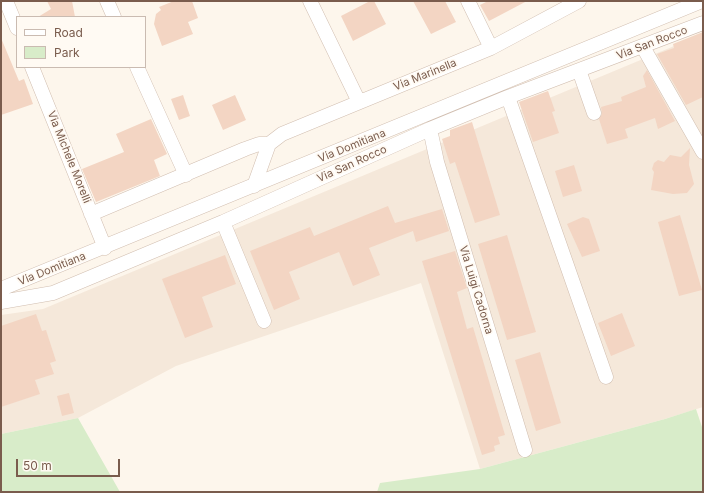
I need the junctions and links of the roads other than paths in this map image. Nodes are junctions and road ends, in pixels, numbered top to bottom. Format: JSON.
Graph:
{"nodes":[{"id":1,"x":6,"y":1,"type":"edge"},
{"id":2,"x":107,"y":1,"type":"edge"},
{"id":3,"x":310,"y":1,"type":"edge"},
{"id":4,"x":468,"y":1,"type":"edge"},
{"id":5,"x":579,"y":1,"type":"edge"},
{"id":6,"x":702,"y":1,"type":"edge"},
{"id":7,"x":114,"y":16,"type":"edge"},
{"id":8,"x":703,"y":23,"type":"edge"},
{"id":9,"x":16,"y":26,"type":"edge"},
{"id":10,"x":643,"y":47,"type":"junction"},
{"id":11,"x":491,"y":48,"type":"junction"},
{"id":12,"x":32,"y":68,"type":"edge"},
{"id":13,"x":137,"y":68,"type":"edge"},
{"id":14,"x":579,"y":70,"type":"junction"},
{"id":15,"x":508,"y":97,"type":"junction"},
{"id":16,"x":359,"y":102,"type":"junction"},
{"id":17,"x":594,"y":113,"type":"dead end"},
{"id":18,"x":430,"y":129,"type":"junction"},
{"id":19,"x":269,"y":144,"type":"junction"},
{"id":20,"x":703,"y":152,"type":"edge"},
{"id":21,"x":186,"y":175,"type":"junction"},
{"id":22,"x":275,"y":177,"type":"junction"},
{"id":23,"x":254,"y":186,"type":"junction"},
{"id":24,"x":91,"y":214,"type":"junction"},
{"id":25,"x":223,"y":222,"type":"junction"},
{"id":26,"x":105,"y":248,"type":"junction"},
{"id":27,"x":42,"y":273,"type":"junction"},
{"id":28,"x":1,"y":289,"type":"edge"},
{"id":29,"x":53,"y":293,"type":"junction"},
{"id":30,"x":1,"y":302,"type":"edge"},
{"id":31,"x":264,"y":321,"type":"dead end"},
{"id":32,"x":606,"y":377,"type":"dead end"},
{"id":33,"x":525,"y":450,"type":"dead end"}],
"edges":[{"from":1,"to":9,"type":"street"},
{"from":2,"to":7,"type":"street"},
{"from":3,"to":16,"type":"street"},
{"from":4,"to":11,"type":"street"},
{"from":5,"to":11,"type":"street","name":"Via Marinella"},
{"from":6,"to":22,"type":"street","name":"Via Domitiana"},
{"from":8,"to":10,"type":"street","name":"Via San Rocco"},
{"from":10,"to":14,"type":"street","name":"Via San Rocco"},
{"from":10,"to":20,"type":"street"},
{"from":11,"to":16,"type":"street","name":"Via Marinella"},
{"from":12,"to":24,"type":"street","name":"Via Michele Morelli"},
{"from":13,"to":21,"type":"street"},
{"from":14,"to":15,"type":"street","name":"Via San Rocco"},
{"from":14,"to":17,"type":"street"},
{"from":15,"to":18,"type":"street","name":"Via San Rocco"},
{"from":15,"to":32,"type":"street"},
{"from":16,"to":19,"type":"street","name":"Via Marinella"},
{"from":18,"to":25,"type":"street","name":"Via San Rocco"},
{"from":18,"to":33,"type":"street","name":"Via Luigi Cadorna"},
{"from":19,"to":21,"type":"street","name":"Via Marinella"},
{"from":19,"to":22,"type":"street"},
{"from":19,"to":23,"type":"street"},
{"from":21,"to":24,"type":"street","name":"Via Marinella"},
{"from":22,"to":23,"type":"street","name":"Via Domitiana"},
{"from":23,"to":26,"type":"street","name":"Via Domitiana"},
{"from":24,"to":26,"type":"street","name":"Via Michele Morelli"},
{"from":25,"to":29,"type":"street","name":"Via San Rocco"},
{"from":25,"to":31,"type":"street"},
{"from":26,"to":27,"type":"street","name":"Via Domitiana"},
{"from":27,"to":28,"type":"street","name":"Via Domitiana"},
{"from":27,"to":29,"type":"street"},
{"from":29,"to":30,"type":"street","name":"Via San Rocco"}]}
